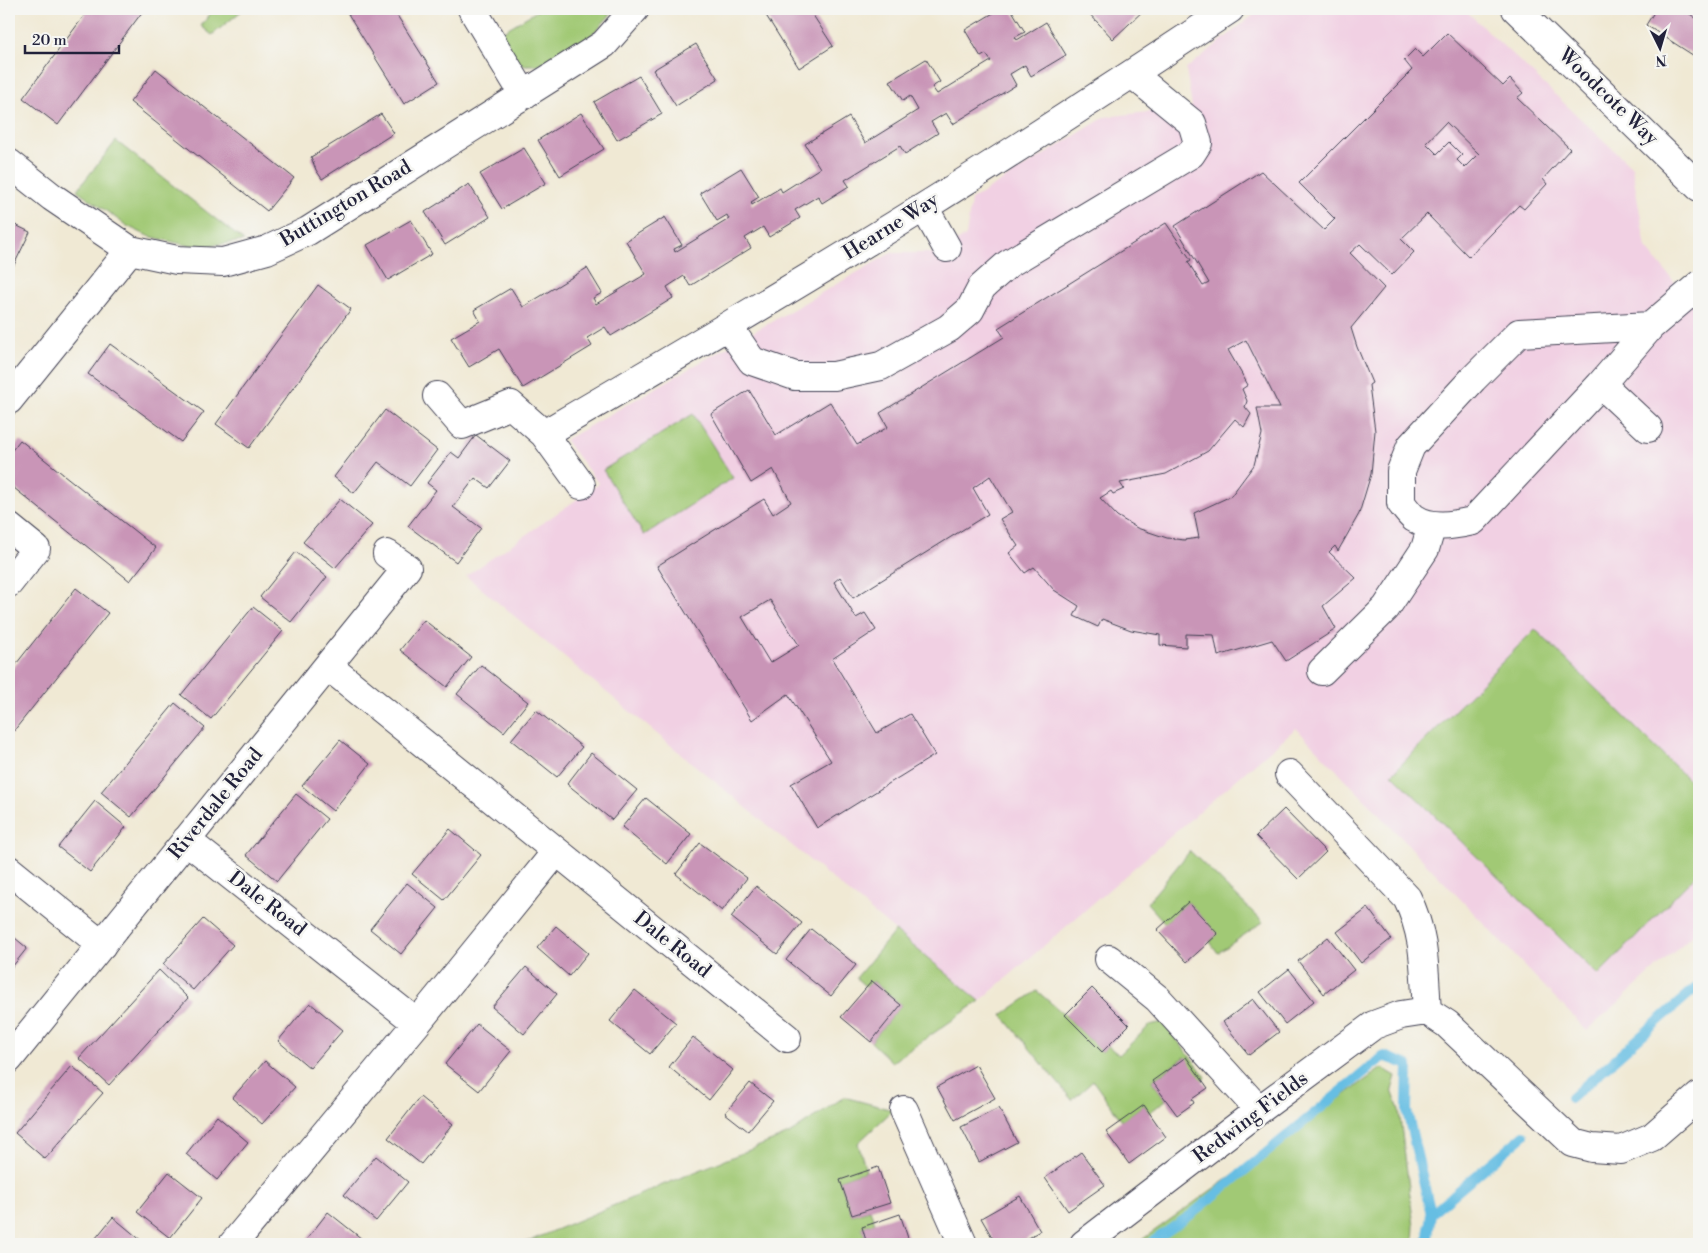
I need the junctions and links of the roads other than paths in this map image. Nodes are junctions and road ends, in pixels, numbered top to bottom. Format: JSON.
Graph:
{"nodes":[{"id":1,"x":472,"y":9,"type":"edge"},
{"id":2,"x":635,"y":9,"type":"edge"},
{"id":3,"x":1230,"y":9,"type":"edge"},
{"id":4,"x":1516,"y":9,"type":"edge"},
{"id":5,"x":1132,"y":74,"type":"junction"},
{"id":6,"x":524,"y":95,"type":"junction"},
{"id":7,"x":9,"y":162,"type":"edge"},
{"id":8,"x":1699,"y":187,"type":"edge"},
{"id":9,"x":924,"y":207,"type":"junction"},
{"id":10,"x":947,"y":248,"type":"dead end"},
{"id":11,"x":130,"y":250,"type":"junction"},
{"id":12,"x":1699,"y":285,"type":"edge"},
{"id":13,"x":728,"y":326,"type":"junction"},
{"id":14,"x":1652,"y":326,"type":"junction"},
{"id":15,"x":1601,"y":384,"type":"junction"},
{"id":16,"x":437,"y":396,"type":"dead end"},
{"id":17,"x":9,"y":400,"type":"edge"},
{"id":18,"x":1648,"y":428,"type":"dead end"},
{"id":19,"x":544,"y":434,"type":"junction"},
{"id":20,"x":581,"y":485,"type":"dead end"},
{"id":21,"x":1432,"y":525,"type":"junction"},
{"id":22,"x":9,"y":527,"type":"edge"},
{"id":23,"x":387,"y":554,"type":"dead end"},
{"id":24,"x":9,"y":583,"type":"edge"},
{"id":25,"x":328,"y":666,"type":"junction"},
{"id":26,"x":1322,"y":671,"type":"dead end"},
{"id":27,"x":1289,"y":774,"type":"dead end"},
{"id":28,"x":186,"y":840,"type":"junction"},
{"id":29,"x":556,"y":852,"type":"junction"},
{"id":30,"x":9,"y":870,"type":"edge"},
{"id":31,"x":102,"y":945,"type":"junction"},
{"id":32,"x":1109,"y":959,"type":"dead end"},
{"id":33,"x":1427,"y":1012,"type":"junction"},
{"id":34,"x":418,"y":1024,"type":"junction"},
{"id":35,"x":787,"y":1038,"type":"dead end"},
{"id":36,"x":9,"y":1059,"type":"edge"},
{"id":37,"x":1699,"y":1096,"type":"edge"},
{"id":38,"x":904,"y":1110,"type":"dead end"},
{"id":39,"x":1260,"y":1110,"type":"junction"},
{"id":40,"x":233,"y":1244,"type":"edge"},
{"id":41,"x":963,"y":1244,"type":"edge"},
{"id":42,"x":1084,"y":1244,"type":"edge"}],
"edges":[{"from":1,"to":6,"type":"street"},
{"from":2,"to":6,"type":"street","name":"Buttington Road"},
{"from":3,"to":5,"type":"street","name":"Hearne Way"},
{"from":4,"to":8,"type":"street","name":"Woodcote Way"},
{"from":5,"to":9,"type":"street","name":"Hearne Way"},
{"from":5,"to":13,"type":"street"},
{"from":6,"to":11,"type":"street","name":"Buttington Road"},
{"from":7,"to":11,"type":"street","name":"Buttington Road"},
{"from":9,"to":10,"type":"street"},
{"from":9,"to":13,"type":"street","name":"Hearne Way"},
{"from":11,"to":17,"type":"street"},
{"from":12,"to":14,"type":"street"},
{"from":13,"to":19,"type":"street","name":"Hearne Way"},
{"from":14,"to":15,"type":"street"},
{"from":14,"to":21,"type":"street"},
{"from":15,"to":18,"type":"street"},
{"from":15,"to":21,"type":"street"},
{"from":16,"to":19,"type":"street"},
{"from":19,"to":20,"type":"street"},
{"from":21,"to":26,"type":"street"},
{"from":22,"to":24,"type":"street"},
{"from":23,"to":25,"type":"street","name":"Riverdale Road"},
{"from":25,"to":28,"type":"street","name":"Riverdale Road"},
{"from":25,"to":29,"type":"street","name":"Dale Road"},
{"from":27,"to":33,"type":"street"},
{"from":28,"to":31,"type":"street","name":"Riverdale Road"},
{"from":28,"to":34,"type":"street","name":"Dale Road"},
{"from":29,"to":34,"type":"street"},
{"from":29,"to":35,"type":"street","name":"Dale Road"},
{"from":30,"to":31,"type":"street"},
{"from":31,"to":36,"type":"street","name":"Riverdale Road"},
{"from":32,"to":39,"type":"street"},
{"from":33,"to":37,"type":"street"},
{"from":33,"to":39,"type":"street","name":"Redwing Fields"},
{"from":34,"to":40,"type":"street"},
{"from":38,"to":41,"type":"street"},
{"from":39,"to":42,"type":"street","name":"Redwing Fields"}]}
